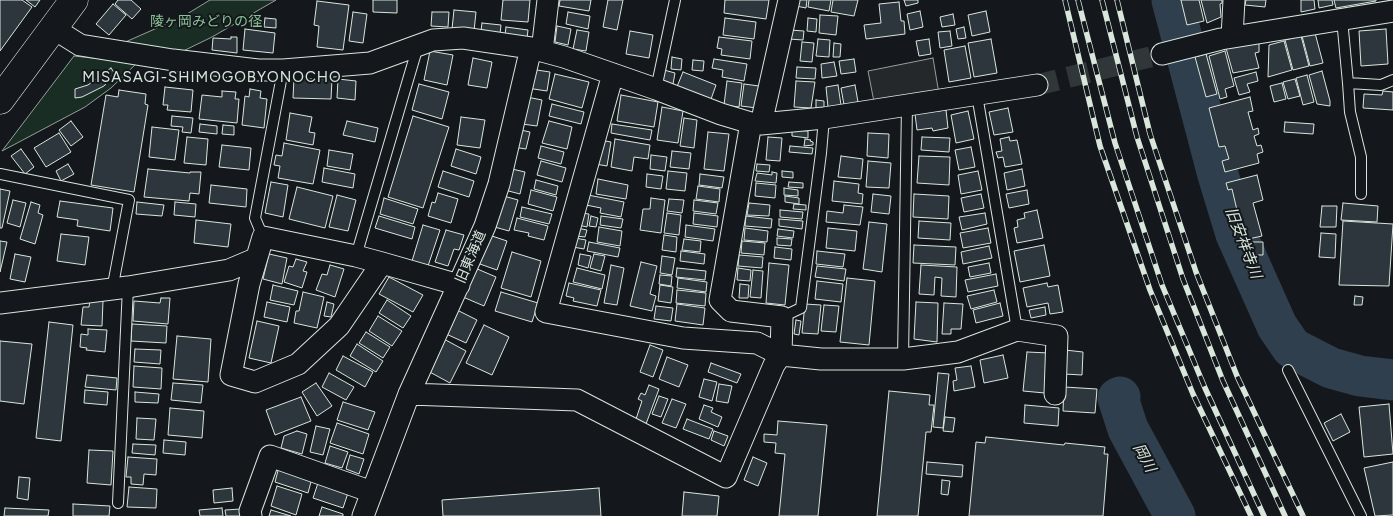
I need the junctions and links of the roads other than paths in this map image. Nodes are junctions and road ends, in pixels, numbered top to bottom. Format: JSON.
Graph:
{"nodes":[{"id":1,"x":74,"y":0,"type":"edge"},
{"id":2,"x":548,"y":0,"type":"edge"},
{"id":3,"x":675,"y":0,"type":"edge"},
{"id":4,"x":789,"y":0,"type":"edge"},
{"id":5,"x":1234,"y":0,"type":"edge"},
{"id":6,"x":1393,"y":11,"type":"edge"},
{"id":7,"x":1342,"y":19,"type":"junction"},
{"id":8,"x":53,"y":28,"type":"junction"},
{"id":9,"x":1232,"y":37,"type":"junction"},
{"id":10,"x":418,"y":45,"type":"junction"},
{"id":11,"x":536,"y":50,"type":"junction"},
{"id":12,"x":1176,"y":50,"type":"tunnel mouth"},
{"id":13,"x":283,"y":70,"type":"junction"},
{"id":14,"x":613,"y":74,"type":"junction"},
{"id":15,"x":1393,"y":80,"type":"edge"},
{"id":16,"x":1348,"y":83,"type":"junction"},
{"id":17,"x":1038,"y":85,"type":"tunnel mouth"},
{"id":18,"x":656,"y":89,"type":"junction"},
{"id":19,"x":977,"y":94,"type":"junction"},
{"id":20,"x":0,"y":100,"type":"edge"},
{"id":21,"x":907,"y":105,"type":"junction"},
{"id":22,"x":824,"y":118,"type":"junction"},
{"id":23,"x":756,"y":124,"type":"junction"},
{"id":24,"x":0,"y":174,"type":"edge"},
{"id":25,"x":1361,"y":194,"type":"dead end"},
{"id":26,"x":263,"y":237,"type":"junction"},
{"id":27,"x":356,"y":256,"type":"junction"},
{"id":28,"x":255,"y":259,"type":"junction"},
{"id":29,"x":382,"y":263,"type":"junction"},
{"id":30,"x":459,"y":285,"type":"junction"},
{"id":31,"x":120,"y":289,"type":"junction"},
{"id":32,"x":0,"y":303,"type":"edge"},
{"id":33,"x":782,"y":318,"type":"junction"},
{"id":34,"x":1017,"y":330,"type":"junction"},
{"id":35,"x":781,"y":355,"type":"junction"},
{"id":36,"x":903,"y":359,"type":"junction"},
{"id":37,"x":1288,"y":370,"type":"dead end"},
{"id":38,"x":409,"y":394,"type":"junction"},
{"id":39,"x":1055,"y":394,"type":"dead end"},
{"id":40,"x":372,"y":492,"type":"junction"},
{"id":41,"x":118,"y":503,"type":"dead end"},
{"id":42,"x":251,"y":516,"type":"edge"},
{"id":43,"x":363,"y":516,"type":"edge"},
{"id":44,"x":1361,"y":516,"type":"edge"}],
"edges":[{"from":1,"to":8,"type":"main road"},
{"from":2,"to":11,"type":"street","name":"旧東海道"},
{"from":3,"to":18,"type":"lane"},
{"from":4,"to":23,"type":"street"},
{"from":5,"to":9,"type":"street"},
{"from":6,"to":7,"type":"street"},
{"from":7,"to":9,"type":"street"},
{"from":7,"to":16,"type":"lane"},
{"from":8,"to":13,"type":"street"},
{"from":8,"to":20,"type":"main road"},
{"from":9,"to":12,"type":"street"},
{"from":10,"to":11,"type":"street"},
{"from":10,"to":13,"type":"street"},
{"from":10,"to":27,"type":"lane"},
{"from":11,"to":14,"type":"street"},
{"from":11,"to":30,"type":"street","name":"旧東海道"},
{"from":13,"to":26,"type":"lane"},
{"from":14,"to":18,"type":"street"},
{"from":14,"to":35,"type":"street"},
{"from":15,"to":16,"type":"lane"},
{"from":16,"to":25,"type":"lane"},
{"from":17,"to":19,"type":"street"},
{"from":18,"to":23,"type":"street"},
{"from":19,"to":21,"type":"street"},
{"from":19,"to":34,"type":"lane"},
{"from":21,"to":22,"type":"street"},
{"from":21,"to":36,"type":"lane"},
{"from":22,"to":23,"type":"street"},
{"from":22,"to":33,"type":"lane"},
{"from":23,"to":33,"type":"street"},
{"from":24,"to":31,"type":"lane"},
{"from":26,"to":27,"type":"street"},
{"from":26,"to":28,"type":"street"},
{"from":27,"to":29,"type":"street"},
{"from":28,"to":29,"type":"street"},
{"from":28,"to":31,"type":"street"},
{"from":29,"to":30,"type":"street"},
{"from":30,"to":38,"type":"street","name":"旧東海道"},
{"from":31,"to":32,"type":"street"},
{"from":31,"to":41,"type":"lane"},
{"from":33,"to":35,"type":"street"},
{"from":34,"to":36,"type":"street"},
{"from":34,"to":39,"type":"street"},
{"from":35,"to":36,"type":"street"},
{"from":35,"to":38,"type":"street"},
{"from":37,"to":44,"type":"lane"},
{"from":38,"to":40,"type":"street","name":"旧東海道"},
{"from":40,"to":42,"type":"street"},
{"from":40,"to":43,"type":"street","name":"旧東海道"}]}
